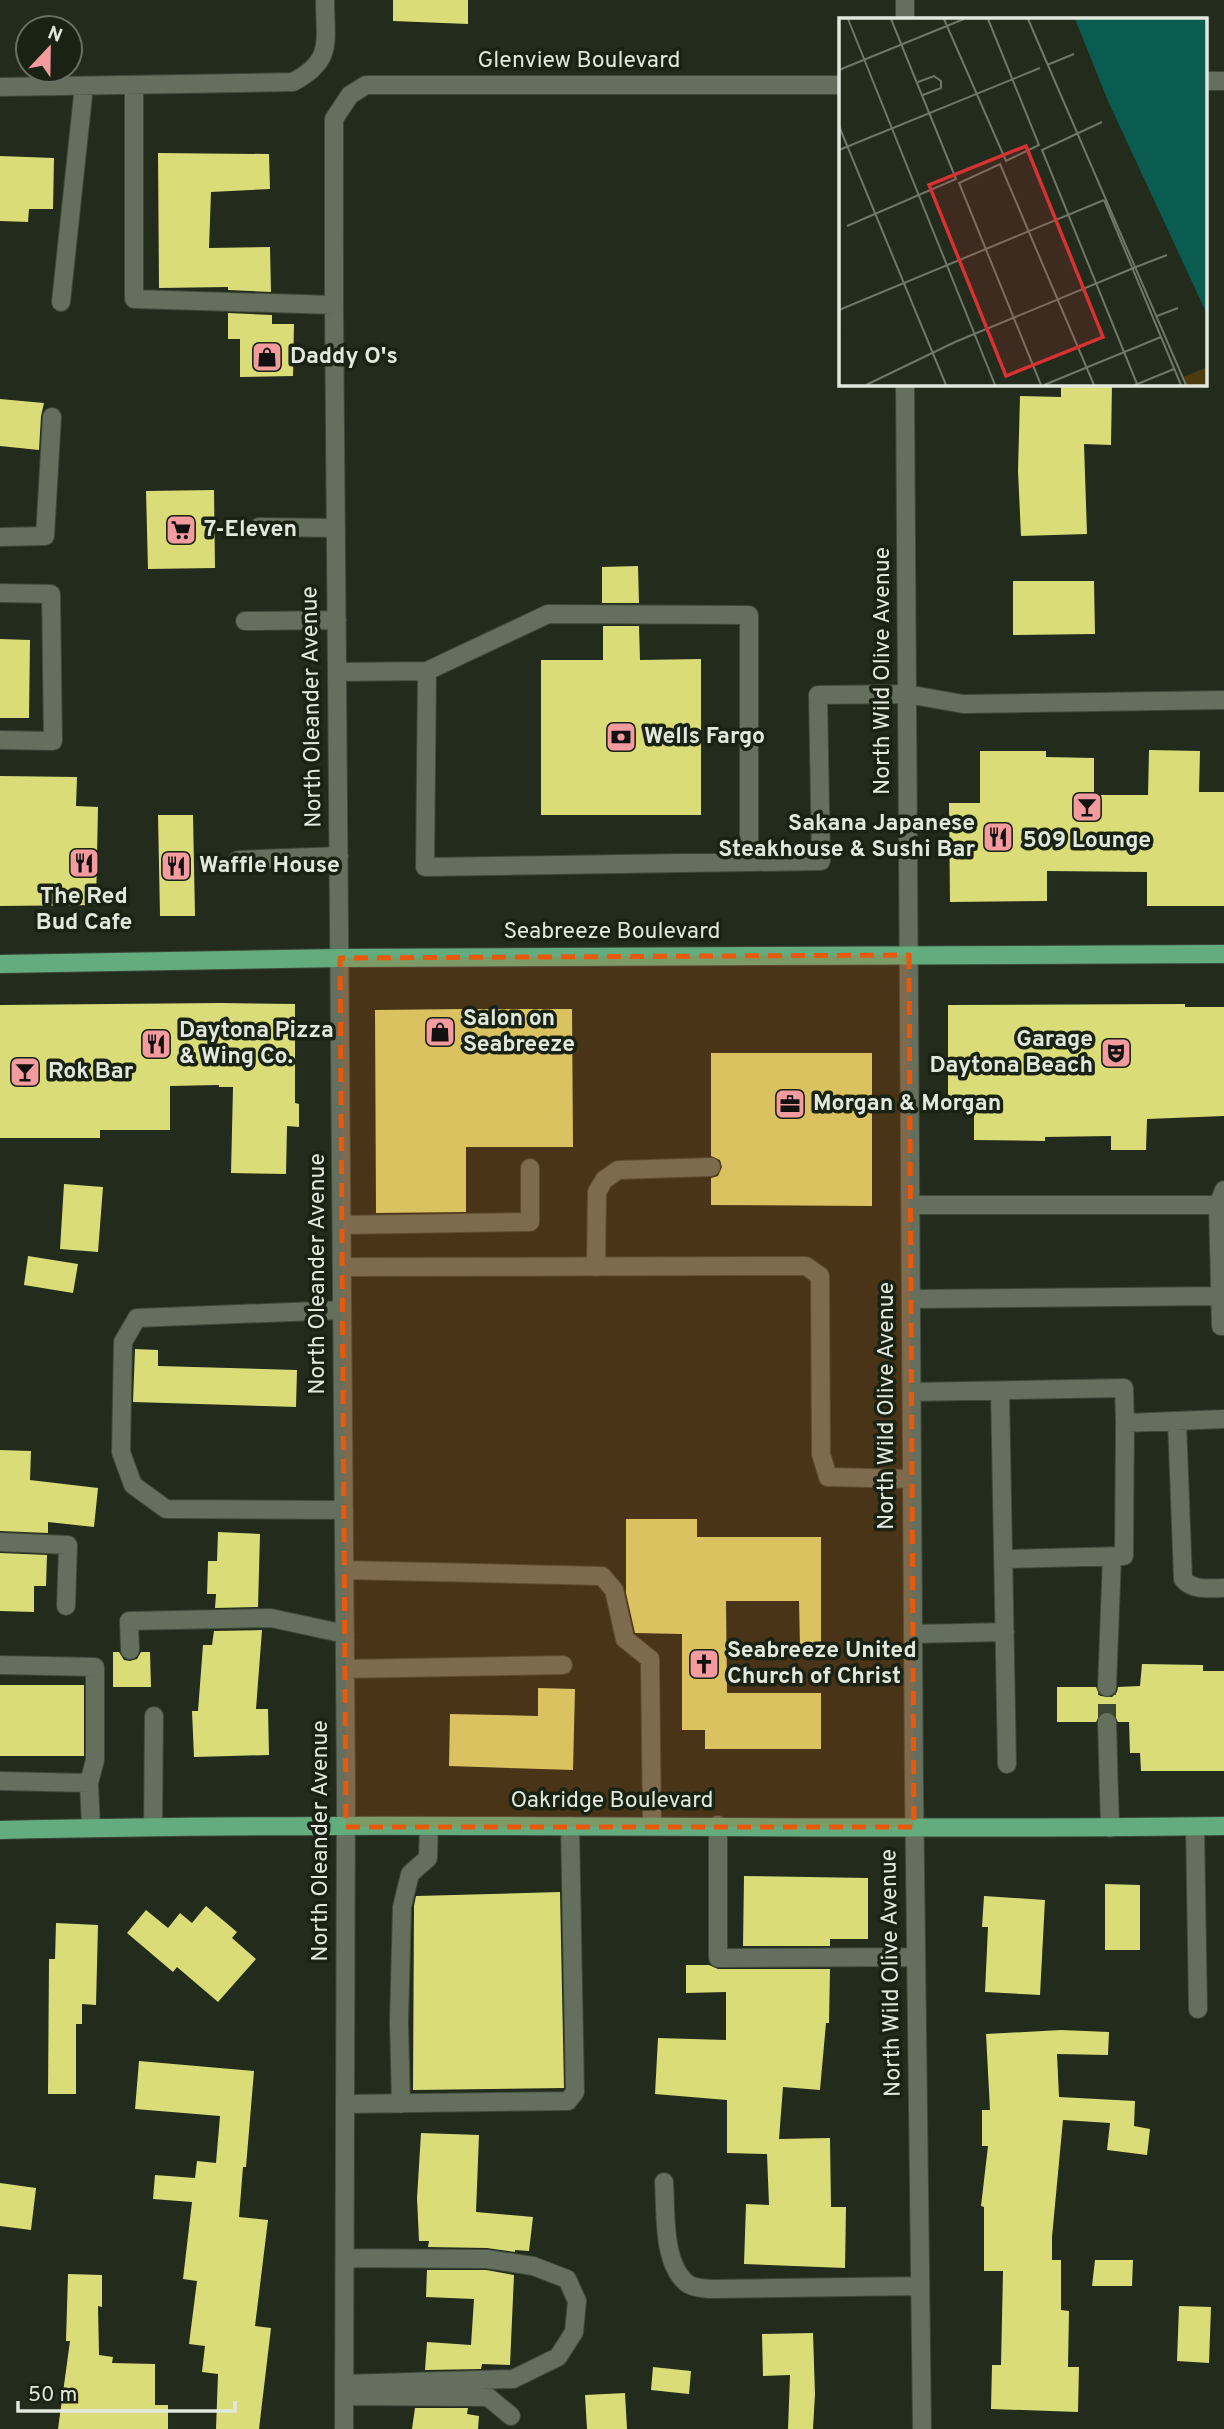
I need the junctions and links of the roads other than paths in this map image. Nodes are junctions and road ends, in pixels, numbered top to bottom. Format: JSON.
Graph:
{"nodes":[{"id":1,"x":325,"y":0,"type":"edge"},
{"id":2,"x":905,"y":0,"type":"edge"},
{"id":3,"x":905,"y":18,"type":"edge"},
{"id":4,"x":1224,"y":80,"type":"edge"},
{"id":5,"x":1206,"y":81,"type":"edge"},
{"id":6,"x":134,"y":85,"type":"junction"},
{"id":7,"x":839,"y":85,"type":"edge"},
{"id":8,"x":84,"y":86,"type":"junction"},
{"id":9,"x":0,"y":87,"type":"edge"},
{"id":10,"x":334,"y":119,"type":"joint"},
{"id":11,"x":61,"y":302,"type":"dead end"},
{"id":12,"x":334,"y":305,"type":"junction"},
{"id":13,"x":905,"y":385,"type":"edge"},
{"id":14,"x":52,"y":417,"type":"dead end"},
{"id":15,"x":259,"y":527,"type":"dead end"},
{"id":16,"x":336,"y":528,"type":"junction"},
{"id":17,"x":0,"y":537,"type":"edge"},
{"id":18,"x":0,"y":593,"type":"edge"},
{"id":19,"x":337,"y":620,"type":"junction"},
{"id":20,"x":245,"y":621,"type":"dead end"},
{"id":21,"x":427,"y":671,"type":"junction"},
{"id":22,"x":337,"y":672,"type":"junction"},
{"id":23,"x":907,"y":694,"type":"junction"},
{"id":24,"x":1224,"y":700,"type":"edge"},
{"id":25,"x":0,"y":740,"type":"edge"},
{"id":26,"x":339,"y":856,"type":"junction"},
{"id":27,"x":238,"y":860,"type":"dead end"},
{"id":28,"x":749,"y":863,"type":"junction"},
{"id":29,"x":1224,"y":954,"type":"edge"},
{"id":30,"x":909,"y":955,"type":"junction"},
{"id":31,"x":340,"y":958,"type":"junction"},
{"id":32,"x":0,"y":964,"type":"edge"},
{"id":33,"x":711,"y":1167,"type":"dead end"},
{"id":34,"x":530,"y":1168,"type":"dead end"},
{"id":35,"x":1221,"y":1198,"type":"edge"},
{"id":36,"x":911,"y":1205,"type":"junction"},
{"id":37,"x":342,"y":1225,"type":"junction"},
{"id":38,"x":596,"y":1266,"type":"junction"},
{"id":39,"x":342,"y":1267,"type":"junction"},
{"id":40,"x":1219,"y":1296,"type":"junction"},
{"id":41,"x":911,"y":1299,"type":"junction"},
{"id":42,"x":342,"y":1310,"type":"junction"},
{"id":43,"x":1224,"y":1326,"type":"edge"},
{"id":44,"x":1000,"y":1391,"type":"junction"},
{"id":45,"x":912,"y":1392,"type":"junction"},
{"id":46,"x":1224,"y":1419,"type":"edge"},
{"id":47,"x":1177,"y":1421,"type":"junction"},
{"id":48,"x":1125,"y":1423,"type":"junction"},
{"id":49,"x":912,"y":1479,"type":"junction"},
{"id":50,"x":344,"y":1510,"type":"junction"},
{"id":51,"x":0,"y":1542,"type":"edge"},
{"id":52,"x":1112,"y":1557,"type":"junction"},
{"id":53,"x":1003,"y":1559,"type":"junction"},
{"id":54,"x":344,"y":1570,"type":"junction"},
{"id":55,"x":1224,"y":1588,"type":"edge"},
{"id":56,"x":66,"y":1606,"type":"dead end"},
{"id":57,"x":1004,"y":1632,"type":"junction"},
{"id":58,"x":345,"y":1634,"type":"junction"},
{"id":59,"x":913,"y":1634,"type":"junction"},
{"id":60,"x":130,"y":1650,"type":"dead end"},
{"id":61,"x":0,"y":1665,"type":"edge"},
{"id":62,"x":563,"y":1665,"type":"dead end"},
{"id":63,"x":345,"y":1670,"type":"junction"},
{"id":64,"x":1108,"y":1687,"type":"tunnel mouth"},
{"id":65,"x":155,"y":1716,"type":"dead end"},
{"id":66,"x":1107,"y":1722,"type":"tunnel mouth"},
{"id":67,"x":1007,"y":1764,"type":"dead end"},
{"id":68,"x":0,"y":1781,"type":"edge"},
{"id":69,"x":89,"y":1783,"type":"junction"},
{"id":70,"x":718,"y":1825,"type":"junction"},
{"id":71,"x":429,"y":1826,"type":"junction"},
{"id":72,"x":570,"y":1826,"type":"junction"},
{"id":73,"x":652,"y":1826,"type":"junction"},
{"id":74,"x":1224,"y":1826,"type":"edge"},
{"id":75,"x":153,"y":1827,"type":"junction"},
{"id":76,"x":346,"y":1827,"type":"junction"},
{"id":77,"x":914,"y":1827,"type":"junction"},
{"id":78,"x":1195,"y":1827,"type":"junction"},
{"id":79,"x":91,"y":1828,"type":"junction"},
{"id":80,"x":1110,"y":1828,"type":"junction"},
{"id":81,"x":0,"y":1830,"type":"edge"},
{"id":82,"x":916,"y":1957,"type":"junction"},
{"id":83,"x":1198,"y":2009,"type":"dead end"},
{"id":84,"x":345,"y":2104,"type":"junction"},
{"id":85,"x":401,"y":2104,"type":"junction"},
{"id":86,"x":664,"y":2182,"type":"dead end"},
{"id":87,"x":345,"y":2258,"type":"junction"},
{"id":88,"x":920,"y":2287,"type":"junction"},
{"id":89,"x":344,"y":2390,"type":"junction"},
{"id":90,"x":511,"y":2416,"type":"dead end"},
{"id":91,"x":344,"y":2429,"type":"edge"},
{"id":92,"x":922,"y":2429,"type":"edge"}],
"edges":[{"from":1,"to":6,"type":"street"},
{"from":2,"to":3,"type":"street"},
{"from":4,"to":5,"type":"street"},
{"from":6,"to":8,"type":"street"},
{"from":6,"to":12,"type":"street"},
{"from":7,"to":10,"type":"street","name":"Glenview Boulevard"},
{"from":8,"to":9,"type":"street"},
{"from":8,"to":11,"type":"street"},
{"from":10,"to":12,"type":"street","name":"North Oleander Avenue"},
{"from":12,"to":16,"type":"street","name":"North Oleander Avenue"},
{"from":13,"to":23,"type":"street","name":"North Wild Olive Avenue"},
{"from":14,"to":17,"type":"street"},
{"from":15,"to":16,"type":"street"},
{"from":16,"to":19,"type":"street","name":"North Oleander Avenue"},
{"from":18,"to":25,"type":"street"},
{"from":19,"to":20,"type":"street"},
{"from":19,"to":22,"type":"street","name":"North Oleander Avenue"},
{"from":21,"to":22,"type":"street"},
{"from":21,"to":28,"type":"street"},
{"from":21,"to":28,"type":"street"},
{"from":22,"to":26,"type":"street","name":"North Oleander Avenue"},
{"from":23,"to":24,"type":"street"},
{"from":23,"to":28,"type":"street"},
{"from":23,"to":30,"type":"street","name":"North Wild Olive Avenue"},
{"from":26,"to":27,"type":"street"},
{"from":26,"to":31,"type":"street","name":"North Oleander Avenue"},
{"from":29,"to":30,"type":"main road","name":"Seabreeze Boulevard"},
{"from":30,"to":31,"type":"main road","name":"Seabreeze Boulevard"},
{"from":30,"to":36,"type":"street","name":"North Wild Olive Avenue"},
{"from":31,"to":32,"type":"main road","name":"Seabreeze Boulevard"},
{"from":31,"to":37,"type":"street","name":"North Oleander Avenue"},
{"from":33,"to":38,"type":"street"},
{"from":34,"to":37,"type":"street"},
{"from":35,"to":36,"type":"street"},
{"from":35,"to":40,"type":"street"},
{"from":36,"to":41,"type":"street","name":"North Wild Olive Avenue"},
{"from":37,"to":39,"type":"street","name":"North Oleander Avenue"},
{"from":38,"to":39,"type":"street"},
{"from":38,"to":49,"type":"street"},
{"from":39,"to":42,"type":"street","name":"North Oleander Avenue"},
{"from":40,"to":41,"type":"street"},
{"from":40,"to":43,"type":"street"},
{"from":41,"to":45,"type":"street","name":"North Wild Olive Avenue"},
{"from":42,"to":50,"type":"street","name":"North Oleander Avenue"},
{"from":42,"to":50,"type":"street"},
{"from":44,"to":45,"type":"street"},
{"from":44,"to":48,"type":"street"},
{"from":44,"to":53,"type":"street"},
{"from":45,"to":49,"type":"street","name":"North Wild Olive Avenue"},
{"from":46,"to":47,"type":"street"},
{"from":47,"to":48,"type":"street"},
{"from":47,"to":55,"type":"street"},
{"from":48,"to":52,"type":"street"},
{"from":49,"to":59,"type":"street","name":"North Wild Olive Avenue"},
{"from":50,"to":54,"type":"street","name":"North Oleander Avenue"},
{"from":51,"to":56,"type":"street"},
{"from":52,"to":53,"type":"street"},
{"from":52,"to":64,"type":"street"},
{"from":53,"to":57,"type":"street"},
{"from":54,"to":58,"type":"street","name":"North Oleander Avenue"},
{"from":54,"to":73,"type":"street"},
{"from":57,"to":59,"type":"street"},
{"from":57,"to":67,"type":"street"},
{"from":58,"to":60,"type":"street"},
{"from":58,"to":63,"type":"street","name":"North Oleander Avenue"},
{"from":59,"to":77,"type":"street","name":"North Wild Olive Avenue"},
{"from":61,"to":69,"type":"street"},
{"from":62,"to":63,"type":"street"},
{"from":63,"to":76,"type":"street","name":"North Oleander Avenue"},
{"from":65,"to":75,"type":"street"},
{"from":66,"to":80,"type":"street"},
{"from":68,"to":69,"type":"street"},
{"from":69,"to":79,"type":"street"},
{"from":70,"to":73,"type":"main road","name":"Oakridge Boulevard"},
{"from":70,"to":77,"type":"main road","name":"Oakridge Boulevard"},
{"from":70,"to":82,"type":"street"},
{"from":71,"to":72,"type":"main road","name":"Oakridge Boulevard"},
{"from":71,"to":76,"type":"main road","name":"Oakridge Boulevard"},
{"from":71,"to":85,"type":"street"},
{"from":72,"to":73,"type":"main road","name":"Oakridge Boulevard"},
{"from":72,"to":85,"type":"street"},
{"from":74,"to":78,"type":"main road","name":"Oakridge Boulevard"},
{"from":75,"to":76,"type":"main road","name":"Oakridge Boulevard"},
{"from":75,"to":79,"type":"main road","name":"Oakridge Boulevard"},
{"from":76,"to":84,"type":"street","name":"North Oleander Avenue"},
{"from":77,"to":80,"type":"main road","name":"Oakridge Boulevard"},
{"from":77,"to":82,"type":"street","name":"North Wild Olive Avenue"},
{"from":78,"to":80,"type":"main road","name":"Oakridge Boulevard"},
{"from":78,"to":83,"type":"street"},
{"from":79,"to":81,"type":"main road","name":"Oakridge Boulevard"},
{"from":82,"to":88,"type":"street","name":"North Wild Olive Avenue"},
{"from":84,"to":85,"type":"street"},
{"from":84,"to":87,"type":"street","name":"North Oleander Avenue"},
{"from":86,"to":88,"type":"street"},
{"from":87,"to":89,"type":"street","name":"North Oleander Avenue"},
{"from":87,"to":89,"type":"street"},
{"from":88,"to":92,"type":"street","name":"North Wild Olive Avenue"},
{"from":89,"to":90,"type":"street"},
{"from":89,"to":91,"type":"street","name":"North Oleander Avenue"}]}
